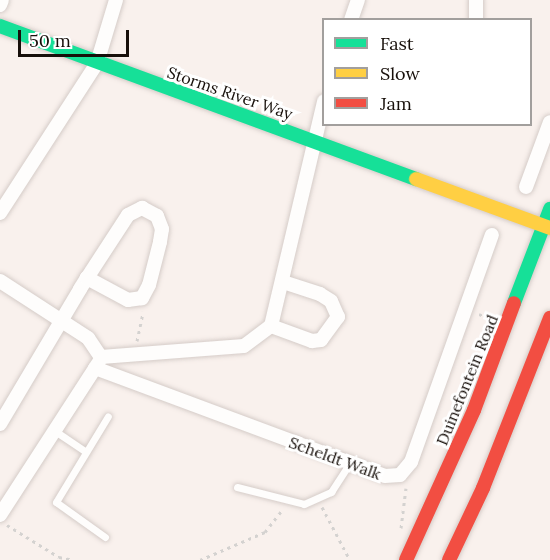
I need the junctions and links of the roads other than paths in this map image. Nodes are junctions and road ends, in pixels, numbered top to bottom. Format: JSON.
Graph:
{"nodes":[{"id":1,"x":2,"y":0,"type":"edge"},
{"id":2,"x":116,"y":0,"type":"edge"},
{"id":3,"x":358,"y":0,"type":"edge"},
{"id":4,"x":476,"y":0,"type":"edge"},
{"id":5,"x":0,"y":5,"type":"edge"},
{"id":6,"x":352,"y":18,"type":"edge"},
{"id":7,"x":476,"y":18,"type":"edge"},
{"id":8,"x":0,"y":26,"type":"edge"},
{"id":9,"x":97,"y":63,"type":"junction"},
{"id":10,"x":322,"y":106,"type":"edge"},
{"id":11,"x":550,"y":122,"type":"edge"},
{"id":12,"x":312,"y":139,"type":"junction"},
{"id":13,"x":526,"y":187,"type":"dead end"},
{"id":14,"x":550,"y":209,"type":"edge"},
{"id":15,"x":0,"y":213,"type":"edge"},
{"id":16,"x":547,"y":226,"type":"edge"},
{"id":17,"x":492,"y":235,"type":"dead end"},
{"id":18,"x":87,"y":278,"type":"junction"},
{"id":19,"x":0,"y":280,"type":"edge"},
{"id":20,"x":282,"y":282,"type":"junction"},
{"id":21,"x":550,"y":318,"type":"edge"},
{"id":22,"x":63,"y":322,"type":"junction"},
{"id":23,"x":271,"y":326,"type":"junction"},
{"id":24,"x":98,"y":363,"type":"junction"},
{"id":25,"x":108,"y":416,"type":"dead end"},
{"id":26,"x":0,"y":424,"type":"edge"},
{"id":27,"x":55,"y":431,"type":"junction"},
{"id":28,"x":85,"y":451,"type":"junction"},
{"id":29,"x":350,"y":463,"type":"junction"},
{"id":30,"x":237,"y":487,"type":"dead end"},
{"id":31,"x":0,"y":515,"type":"edge"},
{"id":32,"x":105,"y":537,"type":"dead end"},
{"id":33,"x":406,"y":560,"type":"edge"},
{"id":34,"x":449,"y":560,"type":"edge"}],
"edges":[{"from":1,"to":5,"type":"street"},
{"from":2,"to":9,"type":"street"},
{"from":3,"to":6,"type":"street"},
{"from":4,"to":7,"type":"street"},
{"from":8,"to":9,"type":"main road","name":"Storms River Way"},
{"from":9,"to":12,"type":"main road","name":"Storms River Way"},
{"from":9,"to":15,"type":"street"},
{"from":10,"to":12,"type":"street"},
{"from":11,"to":13,"type":"street"},
{"from":12,"to":16,"type":"main road","name":"Storms River Way"},
{"from":12,"to":20,"type":"street"},
{"from":14,"to":16,"type":"main road","name":"Duinefontein Road"},
{"from":16,"to":33,"type":"main road","name":"Duinefontein Road"},
{"from":17,"to":29,"type":"street","name":"Scheldt Walk"},
{"from":18,"to":18,"type":"street"},
{"from":18,"to":22,"type":"street"},
{"from":19,"to":22,"type":"street"},
{"from":20,"to":23,"type":"street"},
{"from":20,"to":23,"type":"street"},
{"from":21,"to":34,"type":"main road"},
{"from":22,"to":24,"type":"street"},
{"from":22,"to":26,"type":"street"},
{"from":23,"to":24,"type":"street"},
{"from":24,"to":27,"type":"street"},
{"from":24,"to":29,"type":"street","name":"Scheldt Walk"},
{"from":25,"to":28,"type":"lane"},
{"from":27,"to":28,"type":"lane"},
{"from":27,"to":31,"type":"street"},
{"from":28,"to":32,"type":"lane"},
{"from":29,"to":30,"type":"lane"}]}
